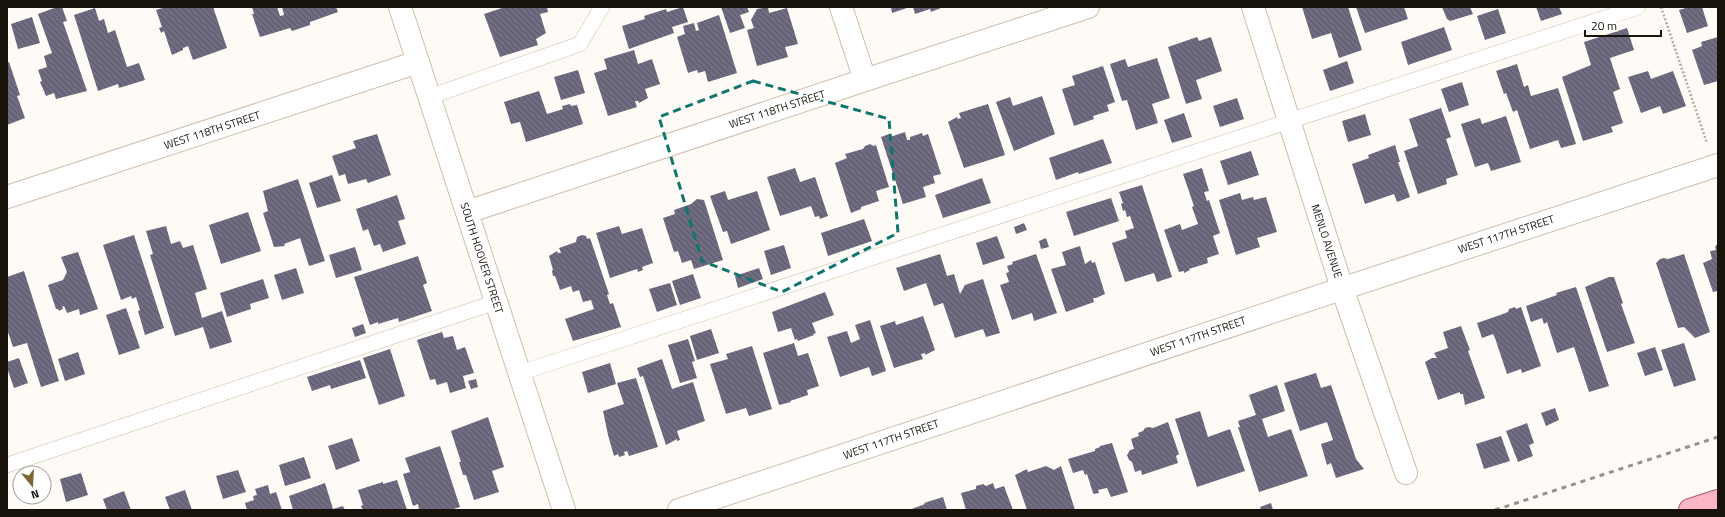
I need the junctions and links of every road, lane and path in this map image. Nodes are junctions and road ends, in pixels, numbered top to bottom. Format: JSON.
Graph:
{"nodes":[{"id":1,"x":400,"y":7,"type":"edge"},
{"id":2,"x":602,"y":7,"type":"edge"},
{"id":3,"x":841,"y":7,"type":"edge"},
{"id":4,"x":1088,"y":7,"type":"edge"},
{"id":5,"x":1253,"y":7,"type":"edge"},
{"id":6,"x":1638,"y":7,"type":"edge"},
{"id":7,"x":1661,"y":7,"type":"edge"},
{"id":8,"x":418,"y":62,"type":"junction"},
{"id":9,"x":865,"y":80,"type":"junction"},
{"id":10,"x":429,"y":97,"type":"junction"},
{"id":11,"x":1290,"y":122,"type":"junction"},
{"id":12,"x":1716,"y":165,"type":"edge"},
{"id":13,"x":7,"y":197,"type":"edge"},
{"id":14,"x":467,"y":212,"type":"junction"},
{"id":15,"x":1342,"y":288,"type":"junction"},
{"id":16,"x":496,"y":302,"type":"junction"},
{"id":17,"x":520,"y":374,"type":"junction"},
{"id":18,"x":7,"y":465,"type":"edge"},
{"id":19,"x":1406,"y":473,"type":"dead end"},
{"id":20,"x":1718,"y":501,"type":"edge"},
{"id":21,"x":564,"y":510,"type":"edge"},
{"id":22,"x":679,"y":510,"type":"edge"},
{"id":23,"x":1690,"y":510,"type":"edge"}],
"edges":[{"from":1,"to":8,"type":"street","name":"SOUTH HOOVER STREET"},
{"from":2,"to":10,"type":"lane"},
{"from":3,"to":9,"type":"street"},
{"from":4,"to":9,"type":"street","name":"WEST 118TH STREET"},
{"from":5,"to":11,"type":"street","name":"MENLO AVENUE"},
{"from":6,"to":11,"type":"lane"},
{"from":7,"to":12,"type":"path"},
{"from":8,"to":10,"type":"street","name":"SOUTH HOOVER STREET"},
{"from":8,"to":13,"type":"street","name":"WEST 118TH STREET"},
{"from":9,"to":14,"type":"street","name":"WEST 118TH STREET"},
{"from":10,"to":14,"type":"street","name":"SOUTH HOOVER STREET"},
{"from":11,"to":15,"type":"street","name":"MENLO AVENUE"},
{"from":11,"to":17,"type":"lane"},
{"from":12,"to":15,"type":"street","name":"WEST 117TH STREET"},
{"from":14,"to":16,"type":"street","name":"SOUTH HOOVER STREET"},
{"from":15,"to":19,"type":"street","name":"MENLO AVENUE"},
{"from":15,"to":22,"type":"street","name":"WEST 117TH STREET"},
{"from":16,"to":17,"type":"street","name":"SOUTH HOOVER STREET"},
{"from":16,"to":18,"type":"lane"},
{"from":17,"to":21,"type":"street","name":"SOUTH HOOVER STREET"},
{"from":20,"to":23,"type":"main road"}]}
